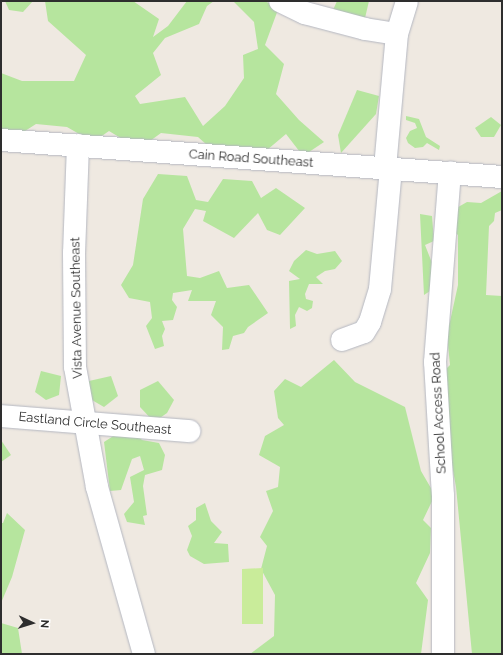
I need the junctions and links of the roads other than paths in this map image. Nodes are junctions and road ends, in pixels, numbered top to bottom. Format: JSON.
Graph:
{"nodes":[{"id":1,"x":280,"y":1,"type":"edge"},
{"id":2,"x":407,"y":1,"type":"edge"},
{"id":3,"x":397,"y":34,"type":"junction"},
{"id":4,"x":1,"y":140,"type":"edge"},
{"id":5,"x":78,"y":145,"type":"junction"},
{"id":6,"x":388,"y":168,"type":"junction"},
{"id":7,"x":450,"y":173,"type":"junction"},
{"id":8,"x":502,"y":177,"type":"edge"},
{"id":9,"x":342,"y":340,"type":"dead end"},
{"id":10,"x":1,"y":416,"type":"edge"},
{"id":11,"x":84,"y":423,"type":"junction"},
{"id":12,"x":189,"y":431,"type":"dead end"},
{"id":13,"x":144,"y":654,"type":"edge"},
{"id":14,"x":443,"y":654,"type":"edge"}],
"edges":[{"from":1,"to":3,"type":"street"},
{"from":2,"to":3,"type":"street"},
{"from":3,"to":6,"type":"street"},
{"from":4,"to":5,"type":"street","name":"Cain Road Southeast"},
{"from":5,"to":6,"type":"street","name":"Cain Road Southeast"},
{"from":5,"to":11,"type":"street","name":"Vista Avenue Southeast"},
{"from":6,"to":7,"type":"street","name":"Cain Road Southeast"},
{"from":6,"to":9,"type":"street"},
{"from":7,"to":8,"type":"street","name":"Cain Road Southeast"},
{"from":7,"to":14,"type":"street","name":"School Access Road"},
{"from":10,"to":11,"type":"street","name":"Eastland Circle Southeast"},
{"from":11,"to":12,"type":"street","name":"Eastland Circle Southeast"},
{"from":11,"to":13,"type":"street","name":"Vista Avenue Southeast"}]}
